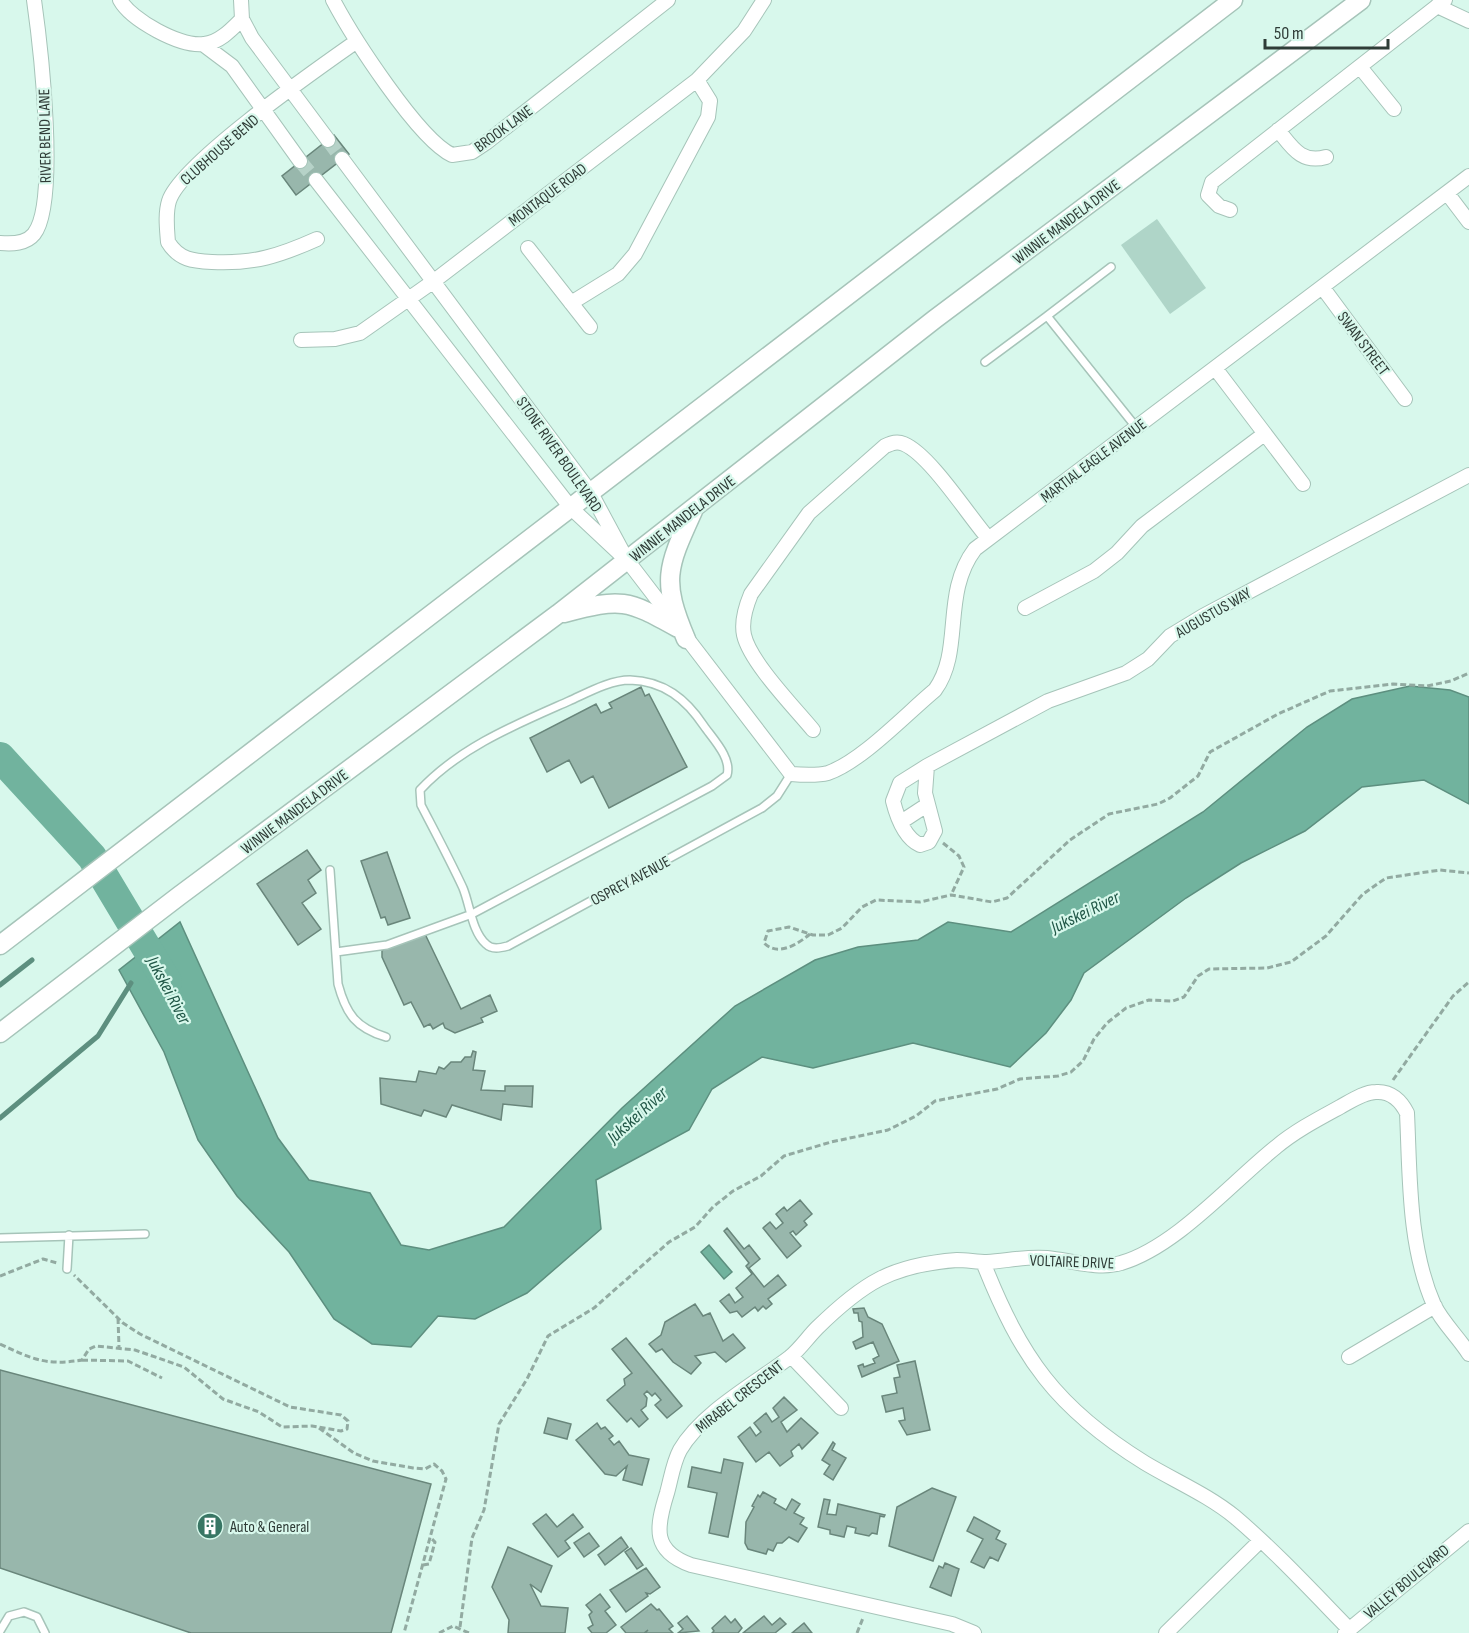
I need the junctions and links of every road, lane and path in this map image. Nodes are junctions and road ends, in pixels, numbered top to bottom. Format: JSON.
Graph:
{"nodes":[{"id":1,"x":34,"y":0,"type":"edge"},
{"id":2,"x":120,"y":0,"type":"edge"},
{"id":3,"x":241,"y":0,"type":"edge"},
{"id":4,"x":333,"y":0,"type":"edge"},
{"id":5,"x":668,"y":0,"type":"edge"},
{"id":6,"x":764,"y":0,"type":"edge"},
{"id":7,"x":1233,"y":0,"type":"edge"},
{"id":8,"x":1361,"y":0,"type":"edge"},
{"id":9,"x":1441,"y":3,"type":"edge"},
{"id":10,"x":242,"y":19,"type":"junction"},
{"id":11,"x":1469,"y":21,"type":"edge"},
{"id":12,"x":357,"y":41,"type":"junction"},
{"id":13,"x":204,"y":45,"type":"junction"},
{"id":14,"x":1360,"y":67,"type":"junction"},
{"id":15,"x":697,"y":80,"type":"junction"},
{"id":16,"x":291,"y":88,"type":"junction"},
{"id":17,"x":1394,"y":109,"type":"dead end"},
{"id":18,"x":264,"y":110,"type":"junction"},
{"id":19,"x":1278,"y":130,"type":"junction"},
{"id":20,"x":328,"y":140,"type":"tunnel mouth"},
{"id":21,"x":1326,"y":157,"type":"dead end"},
{"id":22,"x":342,"y":159,"type":"tunnel mouth"},
{"id":23,"x":300,"y":161,"type":"tunnel mouth"},
{"id":24,"x":1469,"y":176,"type":"edge"},
{"id":25,"x":316,"y":180,"type":"tunnel mouth"},
{"id":26,"x":1447,"y":193,"type":"junction"},
{"id":27,"x":1230,"y":210,"type":"dead end"},
{"id":28,"x":1469,"y":222,"type":"edge"},
{"id":29,"x":317,"y":239,"type":"dead end"},
{"id":30,"x":0,"y":243,"type":"edge"},
{"id":31,"x":528,"y":248,"type":"dead end"},
{"id":32,"x":1111,"y":267,"type":"dead end"},
{"id":33,"x":434,"y":281,"type":"junction"},
{"id":34,"x":1323,"y":288,"type":"junction"},
{"id":35,"x":410,"y":298,"type":"junction"},
{"id":36,"x":571,"y":303,"type":"junction"},
{"id":37,"x":1047,"y":316,"type":"junction"},
{"id":38,"x":590,"y":327,"type":"dead end"},
{"id":39,"x":301,"y":340,"type":"dead end"},
{"id":40,"x":986,"y":362,"type":"dead end"},
{"id":41,"x":1215,"y":368,"type":"junction"},
{"id":42,"x":1405,"y":399,"type":"dead end"},
{"id":43,"x":1136,"y":427,"type":"junction"},
{"id":44,"x":1263,"y":435,"type":"junction"},
{"id":45,"x":1469,"y":475,"type":"edge"},
{"id":46,"x":1303,"y":484,"type":"dead end"},
{"id":47,"x":591,"y":493,"type":"junction"},
{"id":48,"x":695,"y":507,"type":"junction"},
{"id":49,"x":571,"y":508,"type":"junction"},
{"id":50,"x":988,"y":538,"type":"junction"},
{"id":51,"x":627,"y":560,"type":"junction"},
{"id":52,"x":1025,"y":608,"type":"dead end"},
{"id":53,"x":558,"y":614,"type":"junction"},
{"id":54,"x":682,"y":634,"type":"junction"},
{"id":55,"x":1469,"y":673,"type":"edge"},
{"id":56,"x":813,"y":730,"type":"dead end"},
{"id":57,"x":927,"y":766,"type":"junction"},
{"id":58,"x":791,"y":774,"type":"junction"},
{"id":59,"x":927,"y":805,"type":"junction"},
{"id":60,"x":901,"y":822,"type":"junction"},
{"id":61,"x":934,"y":836,"type":"junction"},
{"id":62,"x":330,"y":870,"type":"dead end"},
{"id":63,"x":1469,"y":873,"type":"edge"},
{"id":64,"x":951,"y":895,"type":"junction"},
{"id":65,"x":472,"y":914,"type":"junction"},
{"id":66,"x":810,"y":934,"type":"junction"},
{"id":67,"x":0,"y":945,"type":"edge"},
{"id":68,"x":336,"y":952,"type":"junction"},
{"id":69,"x":1469,"y":982,"type":"edge"},
{"id":70,"x":0,"y":1033,"type":"edge"},
{"id":71,"x":386,"y":1037,"type":"dead end"},
{"id":72,"x":1384,"y":1092,"type":"junction"},
{"id":73,"x":145,"y":1234,"type":"dead end"},
{"id":74,"x":69,"y":1235,"type":"junction"},
{"id":75,"x":0,"y":1238,"type":"edge"},
{"id":76,"x":983,"y":1262,"type":"junction"},
{"id":77,"x":67,"y":1269,"type":"junction"},
{"id":78,"x":0,"y":1276,"type":"edge"},
{"id":79,"x":1435,"y":1306,"type":"junction"},
{"id":80,"x":118,"y":1318,"type":"junction"},
{"id":81,"x":0,"y":1344,"type":"edge"},
{"id":82,"x":119,"y":1347,"type":"junction"},
{"id":83,"x":1469,"y":1354,"type":"edge"},
{"id":84,"x":791,"y":1356,"type":"junction"},
{"id":85,"x":1349,"y":1357,"type":"dead end"},
{"id":86,"x":82,"y":1360,"type":"junction"},
{"id":87,"x":162,"y":1378,"type":"dead end"},
{"id":88,"x":841,"y":1408,"type":"dead end"},
{"id":89,"x":318,"y":1427,"type":"junction"},
{"id":90,"x":1469,"y":1531,"type":"edge"},
{"id":91,"x":1260,"y":1541,"type":"junction"},
{"id":92,"x":460,"y":1627,"type":"junction"},
{"id":93,"x":0,"y":1629,"type":"edge"},
{"id":94,"x":1347,"y":1631,"type":"edge"},
{"id":95,"x":45,"y":1633,"type":"edge"},
{"id":96,"x":404,"y":1633,"type":"edge"},
{"id":97,"x":439,"y":1633,"type":"edge"},
{"id":98,"x":469,"y":1633,"type":"edge"},
{"id":99,"x":974,"y":1633,"type":"edge"},
{"id":100,"x":1166,"y":1633,"type":"edge"}],
"edges":[{"from":1,"to":30,"type":"street","name":"RIVER BEND LANE"},
{"from":2,"to":13,"type":"street"},
{"from":3,"to":10,"type":"street"},
{"from":4,"to":12,"type":"street","name":"BROOK LANE"},
{"from":5,"to":12,"type":"street","name":"BROOK LANE"},
{"from":6,"to":15,"type":"street","name":"MONTAQUE ROAD"},
{"from":7,"to":47,"type":"main road"},
{"from":8,"to":48,"type":"main road","name":"WINNIE MANDELA DRIVE"},
{"from":9,"to":11,"type":"street"},
{"from":9,"to":14,"type":"street"},
{"from":10,"to":13,"type":"street"},
{"from":10,"to":16,"type":"street"},
{"from":12,"to":16,"type":"street"},
{"from":13,"to":18,"type":"street"},
{"from":14,"to":17,"type":"street"},
{"from":14,"to":19,"type":"street"},
{"from":15,"to":33,"type":"street","name":"MONTAQUE ROAD"},
{"from":15,"to":36,"type":"street"},
{"from":16,"to":18,"type":"street"},
{"from":16,"to":20,"type":"street"},
{"from":18,"to":23,"type":"street"},
{"from":18,"to":29,"type":"street","name":"CLUBHOUSE BEND"},
{"from":19,"to":21,"type":"street"},
{"from":19,"to":27,"type":"street"},
{"from":22,"to":33,"type":"street","name":"STONE RIVER BOULEVARD"},
{"from":24,"to":26,"type":"street","name":"MARTIAL EAGLE AVENUE"},
{"from":25,"to":35,"type":"street","name":"STONE RIVER BOULEVARD"},
{"from":26,"to":28,"type":"street"},
{"from":26,"to":34,"type":"street","name":"MARTIAL EAGLE AVENUE"},
{"from":31,"to":36,"type":"street"},
{"from":32,"to":37,"type":"lane"},
{"from":33,"to":35,"type":"street","name":"MONTAQUE ROAD"},
{"from":33,"to":47,"type":"street","name":"STONE RIVER BOULEVARD"},
{"from":34,"to":41,"type":"street","name":"MARTIAL EAGLE AVENUE"},
{"from":34,"to":42,"type":"street","name":"SWAN STREET"},
{"from":35,"to":39,"type":"street","name":"MONTAQUE ROAD"},
{"from":35,"to":49,"type":"street","name":"STONE RIVER BOULEVARD"},
{"from":36,"to":38,"type":"street"},
{"from":37,"to":40,"type":"lane"},
{"from":37,"to":43,"type":"lane"},
{"from":41,"to":43,"type":"street","name":"MARTIAL EAGLE AVENUE"},
{"from":41,"to":44,"type":"street"},
{"from":43,"to":50,"type":"street","name":"MARTIAL EAGLE AVENUE"},
{"from":44,"to":46,"type":"street"},
{"from":44,"to":52,"type":"street"},
{"from":45,"to":57,"type":"street","name":"AUGUSTUS WAY"},
{"from":47,"to":49,"type":"main road"},
{"from":47,"to":51,"type":"street","name":"STONE RIVER BOULEVARD"},
{"from":48,"to":51,"type":"main road","name":"WINNIE MANDELA DRIVE"},
{"from":48,"to":54,"type":"main road"},
{"from":49,"to":51,"type":"street","name":"STONE RIVER BOULEVARD"},
{"from":49,"to":67,"type":"main road"},
{"from":50,"to":56,"type":"street"},
{"from":50,"to":58,"type":"street","name":"MARTIAL EAGLE AVENUE"},
{"from":51,"to":53,"type":"main road","name":"WINNIE MANDELA DRIVE"},
{"from":51,"to":54,"type":"street"},
{"from":53,"to":54,"type":"main road"},
{"from":53,"to":70,"type":"main road","name":"WINNIE MANDELA DRIVE"},
{"from":54,"to":58,"type":"street"},
{"from":55,"to":64,"type":"path"},
{"from":57,"to":59,"type":"street"},
{"from":57,"to":60,"type":"street","name":"AUGUSTUS WAY"},
{"from":58,"to":65,"type":"lane","name":"OSPREY AVENUE"},
{"from":59,"to":60,"type":"street"},
{"from":59,"to":61,"type":"street"},
{"from":60,"to":61,"type":"street","name":"AUGUSTUS WAY"},
{"from":61,"to":64,"type":"path"},
{"from":62,"to":68,"type":"lane"},
{"from":63,"to":92,"type":"path"},
{"from":64,"to":66,"type":"path"},
{"from":65,"to":65,"type":"lane"},
{"from":65,"to":68,"type":"lane"},
{"from":66,"to":66,"type":"path"},
{"from":68,"to":71,"type":"lane"},
{"from":69,"to":72,"type":"path"},
{"from":72,"to":76,"type":"street","name":"VOLTAIRE DRIVE"},
{"from":72,"to":79,"type":"street"},
{"from":73,"to":74,"type":"lane"},
{"from":74,"to":75,"type":"lane"},
{"from":74,"to":77,"type":"lane"},
{"from":76,"to":84,"type":"street","name":"MIRABEL CRESCENT"},
{"from":76,"to":91,"type":"street"},
{"from":77,"to":78,"type":"path"},
{"from":77,"to":80,"type":"path"},
{"from":79,"to":83,"type":"street"},
{"from":79,"to":85,"type":"street"},
{"from":80,"to":82,"type":"path"},
{"from":80,"to":89,"type":"path"},
{"from":81,"to":86,"type":"path"},
{"from":82,"to":86,"type":"path"},
{"from":82,"to":89,"type":"path"},
{"from":84,"to":88,"type":"street"},
{"from":84,"to":99,"type":"street","name":"MIRABEL CRESCENT"},
{"from":86,"to":87,"type":"path"},
{"from":89,"to":96,"type":"path"},
{"from":90,"to":94,"type":"street","name":"VALLEY BOULEVARD"},
{"from":91,"to":94,"type":"street"},
{"from":91,"to":100,"type":"street"},
{"from":92,"to":97,"type":"path"},
{"from":92,"to":98,"type":"path"},
{"from":93,"to":95,"type":"lane"}]}
